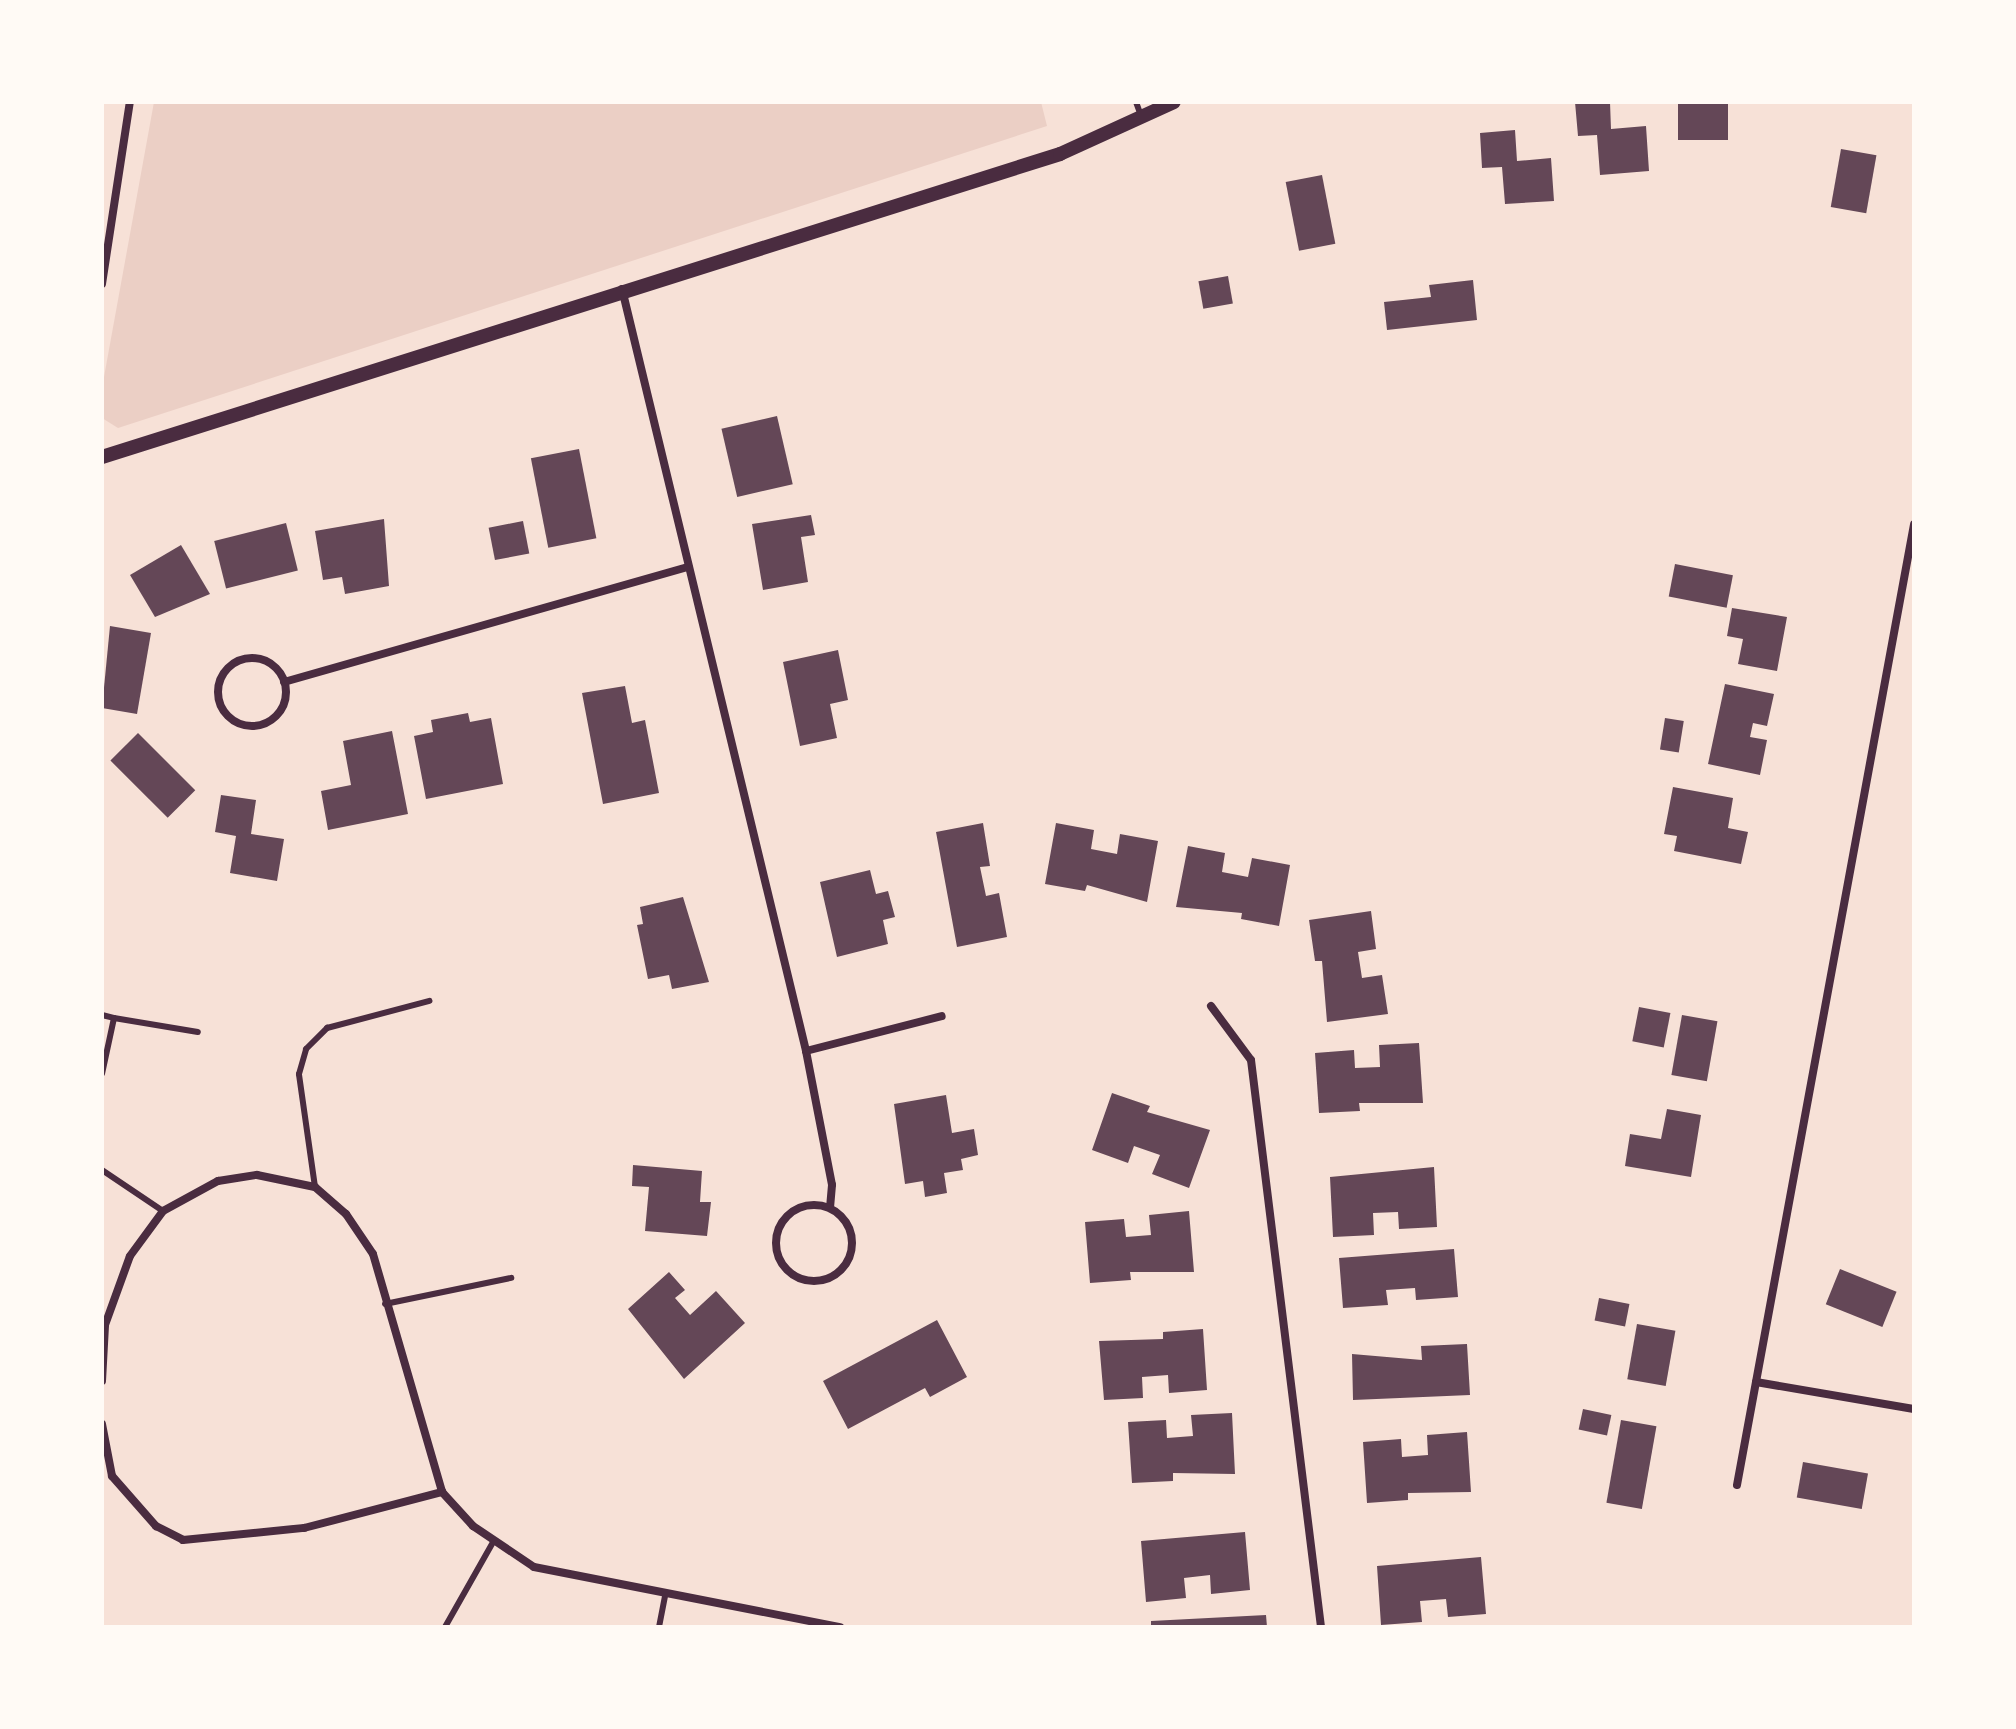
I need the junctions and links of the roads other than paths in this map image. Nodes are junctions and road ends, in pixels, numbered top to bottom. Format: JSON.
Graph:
{"nodes":[{"id":1,"x":130,"y":102,"type":"edge"},
{"id":2,"x":1174,"y":102,"type":"edge"},
{"id":3,"x":1138,"y":108,"type":"edge"},
{"id":4,"x":102,"y":284,"type":"edge"},
{"id":5,"x":622,"y":289,"type":"junction"},
{"id":6,"x":102,"y":457,"type":"edge"},
{"id":7,"x":1914,"y":524,"type":"edge"},
{"id":8,"x":685,"y":568,"type":"junction"},
{"id":9,"x":284,"y":682,"type":"junction"},
{"id":10,"x":429,"y":1001,"type":"dead end"},
{"id":11,"x":1211,"y":1006,"type":"dead end"},
{"id":12,"x":102,"y":1015,"type":"edge"},
{"id":13,"x":942,"y":1016,"type":"dead end"},
{"id":14,"x":114,"y":1018,"type":"junction"},
{"id":15,"x":198,"y":1032,"type":"dead end"},
{"id":16,"x":806,"y":1051,"type":"junction"},
{"id":17,"x":102,"y":1074,"type":"edge"},
{"id":18,"x":102,"y":1170,"type":"edge"},
{"id":19,"x":315,"y":1187,"type":"junction"},
{"id":20,"x":830,"y":1207,"type":"junction"},
{"id":21,"x":163,"y":1211,"type":"junction"},
{"id":22,"x":511,"y":1278,"type":"dead end"},
{"id":23,"x":385,"y":1304,"type":"junction"},
{"id":24,"x":102,"y":1381,"type":"edge"},
{"id":25,"x":1756,"y":1382,"type":"junction"},
{"id":26,"x":1914,"y":1409,"type":"edge"},
{"id":27,"x":102,"y":1424,"type":"edge"},
{"id":28,"x":1737,"y":1485,"type":"dead end"},
{"id":29,"x":442,"y":1492,"type":"junction"},
{"id":30,"x":493,"y":1542,"type":"junction"},
{"id":31,"x":665,"y":1596,"type":"junction"},
{"id":32,"x":445,"y":1627,"type":"edge"},
{"id":33,"x":659,"y":1627,"type":"edge"},
{"id":34,"x":840,"y":1627,"type":"edge"},
{"id":35,"x":1321,"y":1627,"type":"edge"}],
"edges":[{"from":1,"to":4,"type":"street"},
{"from":2,"to":3,"type":"street"},
{"from":3,"to":5,"type":"street"},
{"from":5,"to":6,"type":"street"},
{"from":5,"to":8,"type":"street"},
{"from":7,"to":25,"type":"street"},
{"from":8,"to":9,"type":"street"},
{"from":8,"to":16,"type":"street"},
{"from":9,"to":9,"type":"street"},
{"from":10,"to":19,"type":"lane"},
{"from":11,"to":35,"type":"street"},
{"from":12,"to":14,"type":"lane"},
{"from":13,"to":16,"type":"street"},
{"from":14,"to":15,"type":"lane"},
{"from":14,"to":17,"type":"lane"},
{"from":16,"to":20,"type":"street"},
{"from":18,"to":21,"type":"lane"},
{"from":19,"to":21,"type":"street"},
{"from":19,"to":23,"type":"street"},
{"from":20,"to":20,"type":"street"},
{"from":21,"to":24,"type":"street"},
{"from":22,"to":23,"type":"lane"},
{"from":23,"to":29,"type":"street"},
{"from":25,"to":26,"type":"street"},
{"from":25,"to":28,"type":"street"},
{"from":27,"to":29,"type":"street"},
{"from":29,"to":30,"type":"street"},
{"from":30,"to":31,"type":"street"},
{"from":30,"to":32,"type":"lane"},
{"from":31,"to":33,"type":"lane"},
{"from":31,"to":34,"type":"street"}]}
